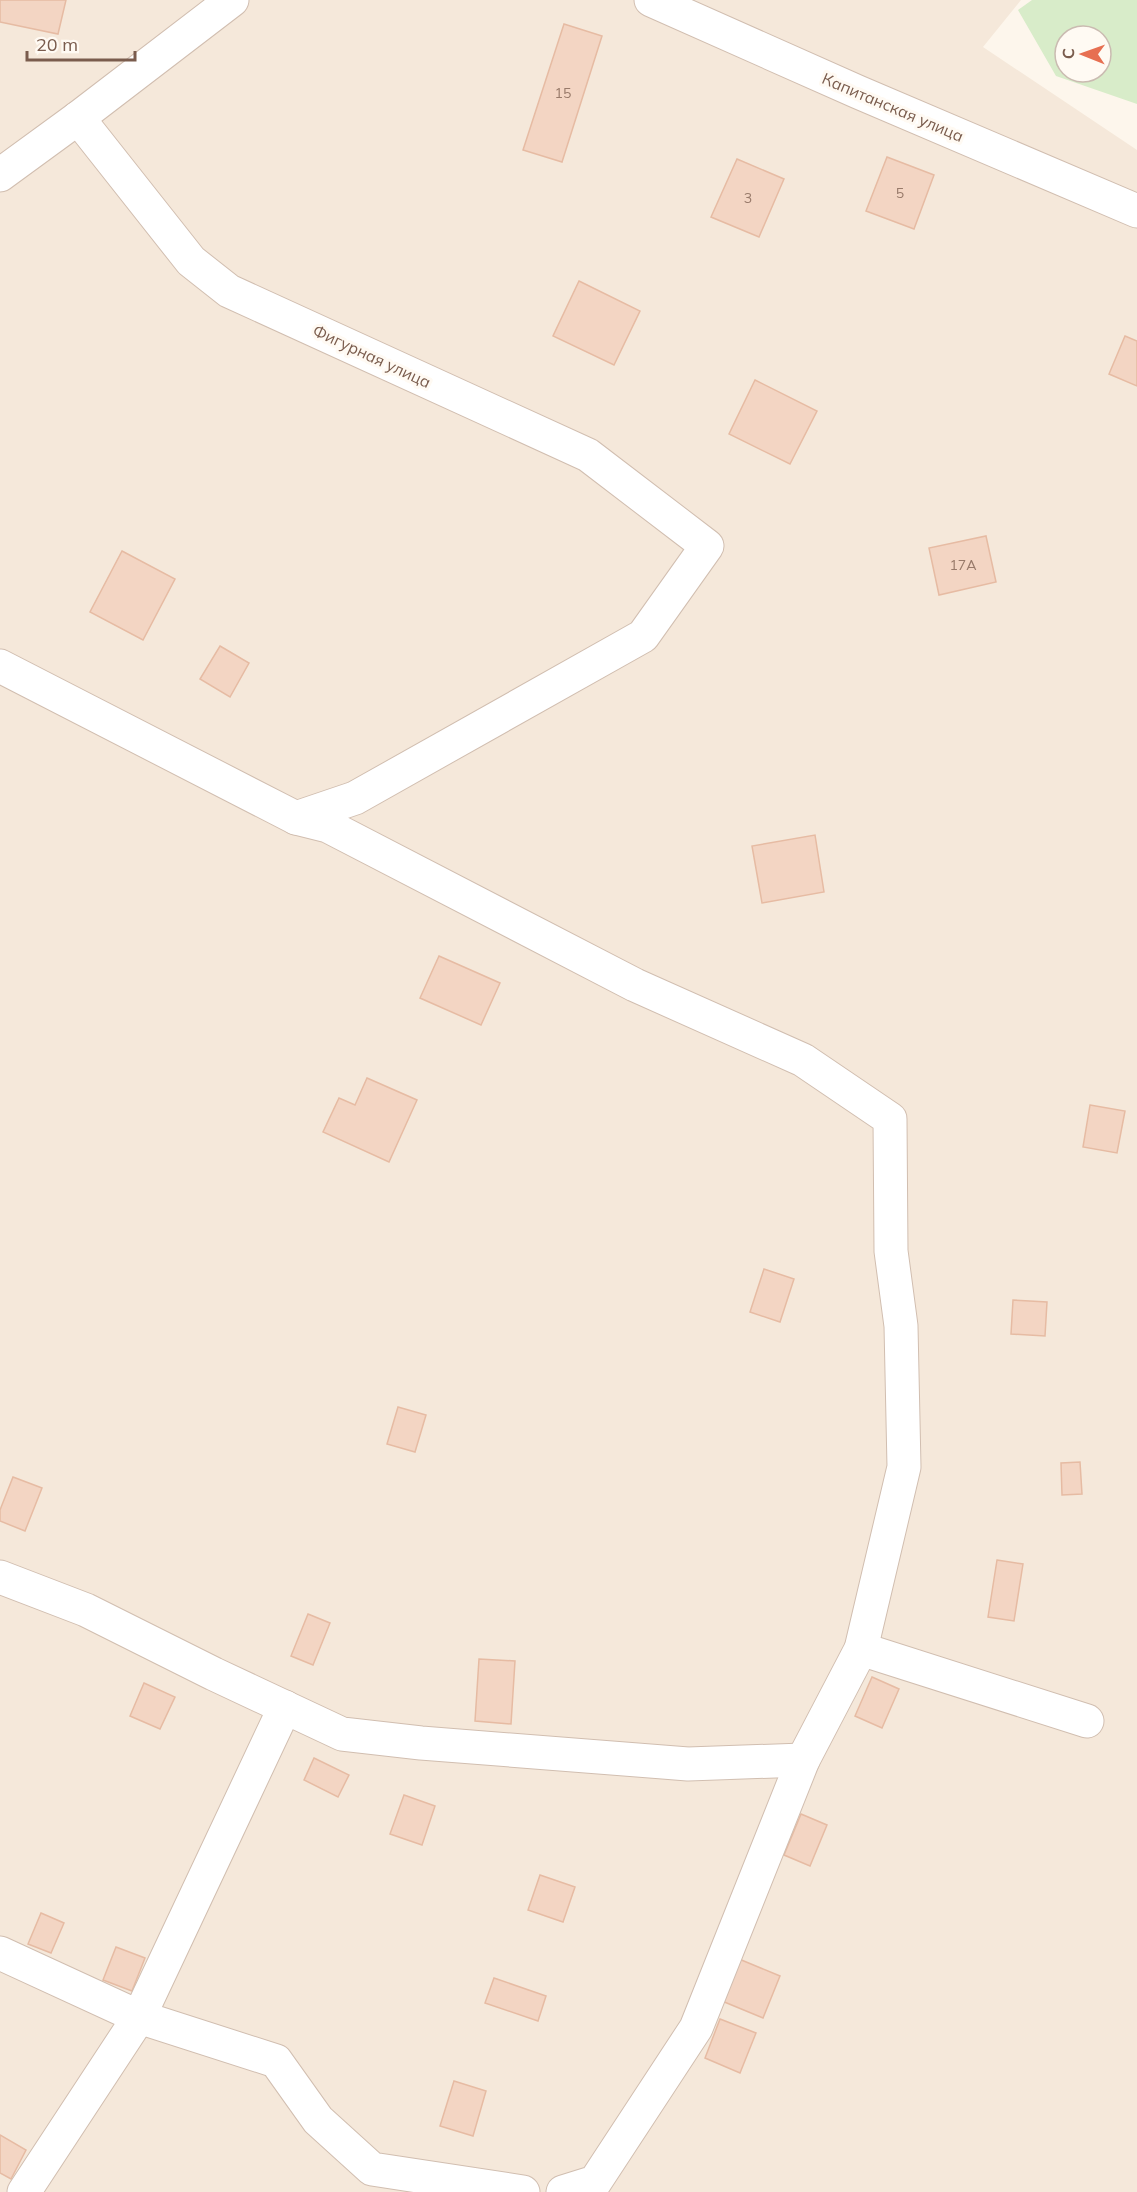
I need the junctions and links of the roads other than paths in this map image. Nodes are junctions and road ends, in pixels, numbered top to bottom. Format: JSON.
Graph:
{"nodes":[{"id":1,"x":232,"y":0,"type":"edge"},
{"id":2,"x":651,"y":0,"type":"edge"},
{"id":3,"x":78,"y":118,"type":"junction"},
{"id":4,"x":0,"y":175,"type":"edge"},
{"id":5,"x":1137,"y":211,"type":"edge"},
{"id":6,"x":0,"y":666,"type":"edge"},
{"id":7,"x":296,"y":818,"type":"junction"},
{"id":8,"x":0,"y":1577,"type":"edge"},
{"id":9,"x":861,"y":1648,"type":"junction"},
{"id":10,"x":285,"y":1707,"type":"junction"},
{"id":11,"x":1087,"y":1721,"type":"dead end"},
{"id":12,"x":803,"y":1760,"type":"junction"},
{"id":13,"x":0,"y":1953,"type":"edge"},
{"id":14,"x":139,"y":2017,"type":"junction"},
{"id":15,"x":24,"y":2192,"type":"edge"},
{"id":16,"x":523,"y":2192,"type":"edge"},
{"id":17,"x":563,"y":2192,"type":"edge"}],
"edges":[{"from":1,"to":3,"type":"street"},
{"from":2,"to":5,"type":"street","name":"Капитанская улица"},
{"from":3,"to":4,"type":"street"},
{"from":3,"to":7,"type":"street","name":"Фигурная улица"},
{"from":6,"to":7,"type":"street"},
{"from":7,"to":9,"type":"street"},
{"from":8,"to":10,"type":"street"},
{"from":9,"to":11,"type":"street"},
{"from":9,"to":12,"type":"street"},
{"from":10,"to":12,"type":"street"},
{"from":10,"to":14,"type":"street"},
{"from":12,"to":17,"type":"street"},
{"from":13,"to":14,"type":"street"},
{"from":14,"to":15,"type":"street"},
{"from":14,"to":16,"type":"street"}]}
